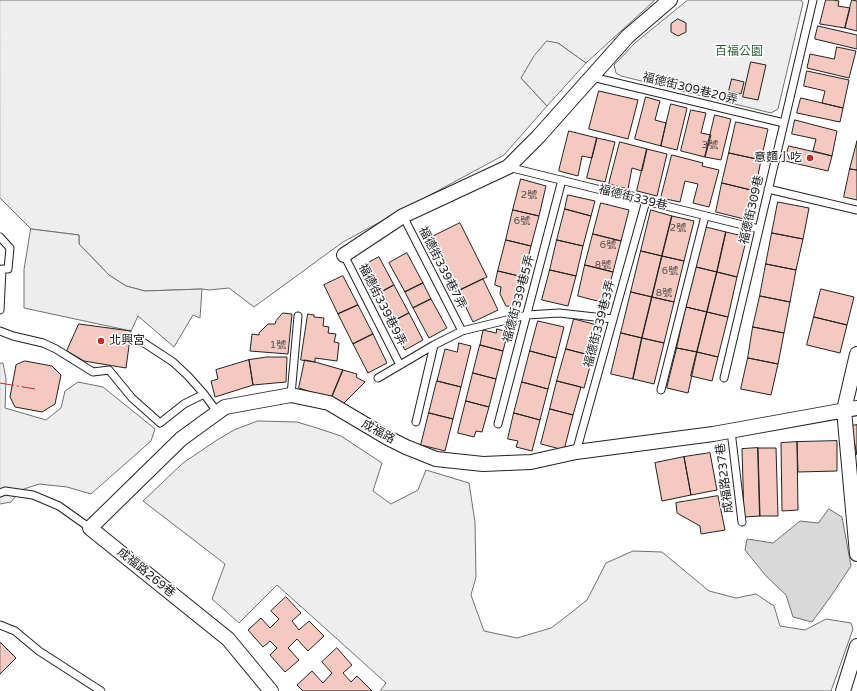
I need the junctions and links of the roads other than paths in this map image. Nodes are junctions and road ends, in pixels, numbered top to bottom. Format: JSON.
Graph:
{"nodes":[{"id":1,"x":670,"y":0,"type":"edge"},
{"id":2,"x":813,"y":0,"type":"edge"},
{"id":3,"x":592,"y":77,"type":"junction"},
{"id":4,"x":784,"y":123,"type":"junction"},
{"id":5,"x":508,"y":167,"type":"junction"},
{"id":6,"x":562,"y":180,"type":"junction"},
{"id":7,"x":768,"y":190,"type":"junction"},
{"id":8,"x":646,"y":201,"type":"junction"},
{"id":9,"x":857,"y":210,"type":"edge"},
{"id":10,"x":403,"y":216,"type":"junction"},
{"id":11,"x":705,"y":216,"type":"junction"},
{"id":12,"x":759,"y":229,"type":"junction"},
{"id":13,"x":0,"y":237,"type":"edge"},
{"id":14,"x":344,"y":255,"type":"joint"},
{"id":15,"x":0,"y":310,"type":"edge"},
{"id":16,"x":527,"y":315,"type":"junction"},
{"id":17,"x":298,"y":316,"type":"dead end"},
{"id":18,"x":613,"y":320,"type":"junction"},
{"id":19,"x":0,"y":331,"type":"edge"},
{"id":20,"x":462,"y":331,"type":"junction"},
{"id":21,"x":141,"y":341,"type":"dead end"},
{"id":22,"x":434,"y":345,"type":"junction"},
{"id":23,"x":857,"y":354,"type":"edge"},
{"id":24,"x":400,"y":365,"type":"junction"},
{"id":25,"x":378,"y":378,"type":"dead end"},
{"id":26,"x":724,"y":378,"type":"dead end"},
{"id":27,"x":661,"y":390,"type":"dead end"},
{"id":28,"x":204,"y":394,"type":"junction"},
{"id":29,"x":291,"y":395,"type":"junction"},
{"id":30,"x":851,"y":409,"type":"edge"},
{"id":31,"x":218,"y":413,"type":"junction"},
{"id":32,"x":416,"y":422,"type":"dead end"},
{"id":33,"x":498,"y":424,"type":"dead end"},
{"id":34,"x":731,"y":431,"type":"junction"},
{"id":35,"x":576,"y":452,"type":"junction"},
{"id":36,"x":0,"y":493,"type":"edge"},
{"id":37,"x":742,"y":522,"type":"dead end"},
{"id":38,"x":90,"y":528,"type":"junction"},
{"id":39,"x":857,"y":554,"type":"edge"},
{"id":40,"x":0,"y":625,"type":"edge"},
{"id":41,"x":857,"y":646,"type":"edge"},
{"id":42,"x":101,"y":691,"type":"edge"},
{"id":43,"x":271,"y":691,"type":"edge"},
{"id":44,"x":843,"y":691,"type":"edge"}],
"edges":[{"from":1,"to":3,"type":"street"},
{"from":2,"to":4,"type":"lane","name":"福德街309巷"},
{"from":3,"to":4,"type":"lane","name":"福德街309巷20弄"},
{"from":3,"to":5,"type":"street"},
{"from":4,"to":7,"type":"lane","name":"福德街309巷"},
{"from":5,"to":6,"type":"lane","name":"福德街339巷"},
{"from":5,"to":10,"type":"street"},
{"from":6,"to":8,"type":"lane","name":"福德街339巷"},
{"from":6,"to":16,"type":"lane","name":"福德街339巷5弄"},
{"from":7,"to":9,"type":"lane"},
{"from":7,"to":12,"type":"lane","name":"福德街309巷"},
{"from":8,"to":11,"type":"lane","name":"福德街339巷"},
{"from":8,"to":18,"type":"lane","name":"福德街339巷3弄"},
{"from":10,"to":14,"type":"street"},
{"from":10,"to":20,"type":"lane","name":"福德街339巷7弄"},
{"from":11,"to":12,"type":"lane","name":"福德街339巷"},
{"from":11,"to":27,"type":"lane"},
{"from":12,"to":26,"type":"lane","name":"福德街309巷"},
{"from":13,"to":15,"type":"lane"},
{"from":14,"to":24,"type":"lane","name":"福德街339巷9弄"},
{"from":16,"to":18,"type":"lane"},
{"from":16,"to":20,"type":"lane"},
{"from":16,"to":33,"type":"lane","name":"福德街339巷5弄"},
{"from":17,"to":29,"type":"lane"},
{"from":18,"to":35,"type":"lane","name":"福德街339巷3弄"},
{"from":19,"to":28,"type":"lane"},
{"from":20,"to":22,"type":"lane"},
{"from":21,"to":28,"type":"lane"},
{"from":22,"to":24,"type":"lane"},
{"from":22,"to":32,"type":"lane"},
{"from":23,"to":30,"type":"street"},
{"from":24,"to":25,"type":"lane"},
{"from":28,"to":31,"type":"lane"},
{"from":29,"to":31,"type":"street","name":"成福路"},
{"from":29,"to":35,"type":"street","name":"成福路"},
{"from":30,"to":34,"type":"street","name":"成福路"},
{"from":30,"to":39,"type":"street"},
{"from":31,"to":38,"type":"street","name":"成福路"},
{"from":34,"to":35,"type":"street","name":"成福路"},
{"from":34,"to":37,"type":"lane","name":"成福路237巷"},
{"from":36,"to":38,"type":"lane","name":"成福路269巷"},
{"from":38,"to":43,"type":"street","name":"成福路269巷"},
{"from":40,"to":42,"type":"lane"},
{"from":41,"to":44,"type":"street"}]}
